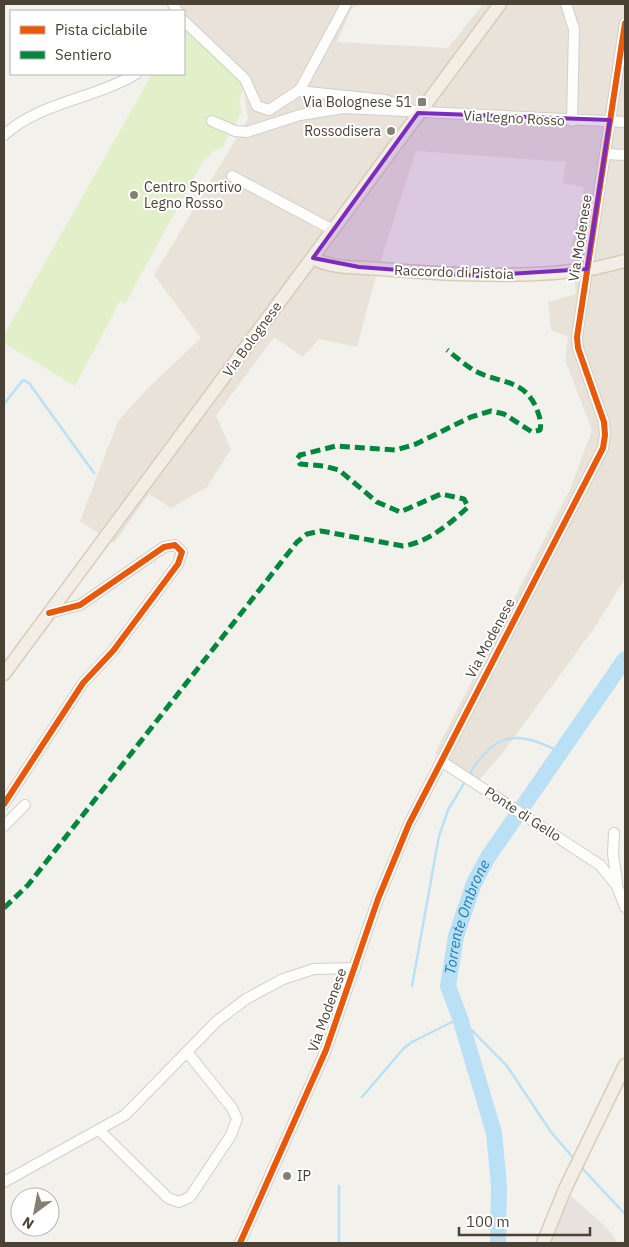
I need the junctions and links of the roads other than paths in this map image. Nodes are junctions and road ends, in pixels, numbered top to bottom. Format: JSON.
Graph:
{"nodes":[{"id":1,"x":346,"y":4,"type":"edge"},
{"id":2,"x":500,"y":4,"type":"edge"},
{"id":3,"x":566,"y":4,"type":"edge"},
{"id":4,"x":185,"y":22,"type":"edge"},
{"id":5,"x":625,"y":23,"type":"edge"},
{"id":6,"x":134,"y":75,"type":"edge"},
{"id":7,"x":298,"y":92,"type":"junction"},
{"id":8,"x":418,"y":113,"type":"junction"},
{"id":9,"x":610,"y":120,"type":"junction"},
{"id":10,"x":212,"y":121,"type":"dead end"},
{"id":11,"x":572,"y":121,"type":"junction"},
{"id":12,"x":625,"y":122,"type":"edge"},
{"id":13,"x":4,"y":135,"type":"edge"},
{"id":14,"x":606,"y":154,"type":"junction"},
{"id":15,"x":625,"y":155,"type":"edge"},
{"id":16,"x":232,"y":176,"type":"dead end"},
{"id":17,"x":333,"y":230,"type":"junction"},
{"id":18,"x":313,"y":258,"type":"junction"},
{"id":19,"x":625,"y":261,"type":"edge"},
{"id":20,"x":625,"y":266,"type":"edge"},
{"id":21,"x":596,"y":268,"type":"junction"},
{"id":22,"x":49,"y":613,"type":"junction"},
{"id":23,"x":4,"y":674,"type":"edge"},
{"id":24,"x":440,"y":761,"type":"junction"},
{"id":25,"x":4,"y":804,"type":"edge"},
{"id":26,"x":25,"y":806,"type":"dead end"},
{"id":27,"x":4,"y":826,"type":"edge"},
{"id":28,"x":614,"y":833,"type":"dead end"},
{"id":29,"x":617,"y":886,"type":"junction"},
{"id":30,"x":625,"y":907,"type":"edge"},
{"id":31,"x":355,"y":968,"type":"junction"},
{"id":32,"x":187,"y":1052,"type":"junction"},
{"id":33,"x":625,"y":1065,"type":"edge"},
{"id":34,"x":100,"y":1130,"type":"junction"},
{"id":35,"x":4,"y":1182,"type":"edge"},
{"id":36,"x":240,"y":1243,"type":"edge"},
{"id":37,"x":543,"y":1243,"type":"edge"}],
"edges":[{"from":1,"to":7,"type":"street"},
{"from":2,"to":8,"type":"main road","name":"Via Bolognese"},
{"from":3,"to":11,"type":"street"},
{"from":4,"to":7,"type":"street"},
{"from":5,"to":9,"type":"street","name":"Via Modenese"},
{"from":6,"to":13,"type":"street"},
{"from":7,"to":8,"type":"street"},
{"from":8,"to":10,"type":"street","name":"Via Legno Rosso"},
{"from":8,"to":11,"type":"street","name":"Via Legno Rosso"},
{"from":8,"to":17,"type":"main road","name":"Via Bolognese"},
{"from":9,"to":11,"type":"street","name":"Via Legno Rosso"},
{"from":9,"to":12,"type":"street","name":"Via Legno Rosso"},
{"from":9,"to":14,"type":"street","name":"Via Modenese"},
{"from":14,"to":15,"type":"street"},
{"from":14,"to":24,"type":"street","name":"Via Modenese"},
{"from":16,"to":17,"type":"street"},
{"from":17,"to":18,"type":"main road","name":"Via Bolognese"},
{"from":18,"to":21,"type":"main road","name":"Raccordo di Pistoia","bridge":true},
{"from":18,"to":22,"type":"main road","name":"Via Bolognese"},
{"from":19,"to":21,"type":"main road","name":"Raccordo di Pistoia"},
{"from":20,"to":21,"type":"main road"},
{"from":22,"to":23,"type":"main road","name":"Via Bolognese"},
{"from":22,"to":25,"type":"street"},
{"from":24,"to":29,"type":"street","name":"Ponte di Gello"},
{"from":24,"to":31,"type":"street","name":"Via Modenese"},
{"from":26,"to":27,"type":"street"},
{"from":28,"to":29,"type":"street"},
{"from":29,"to":30,"type":"street"},
{"from":31,"to":32,"type":"street"},
{"from":31,"to":36,"type":"street","name":"Via Modenese"},
{"from":32,"to":34,"type":"street"},
{"from":32,"to":34,"type":"street"},
{"from":33,"to":37,"type":"main road"},
{"from":34,"to":35,"type":"street"}]}
